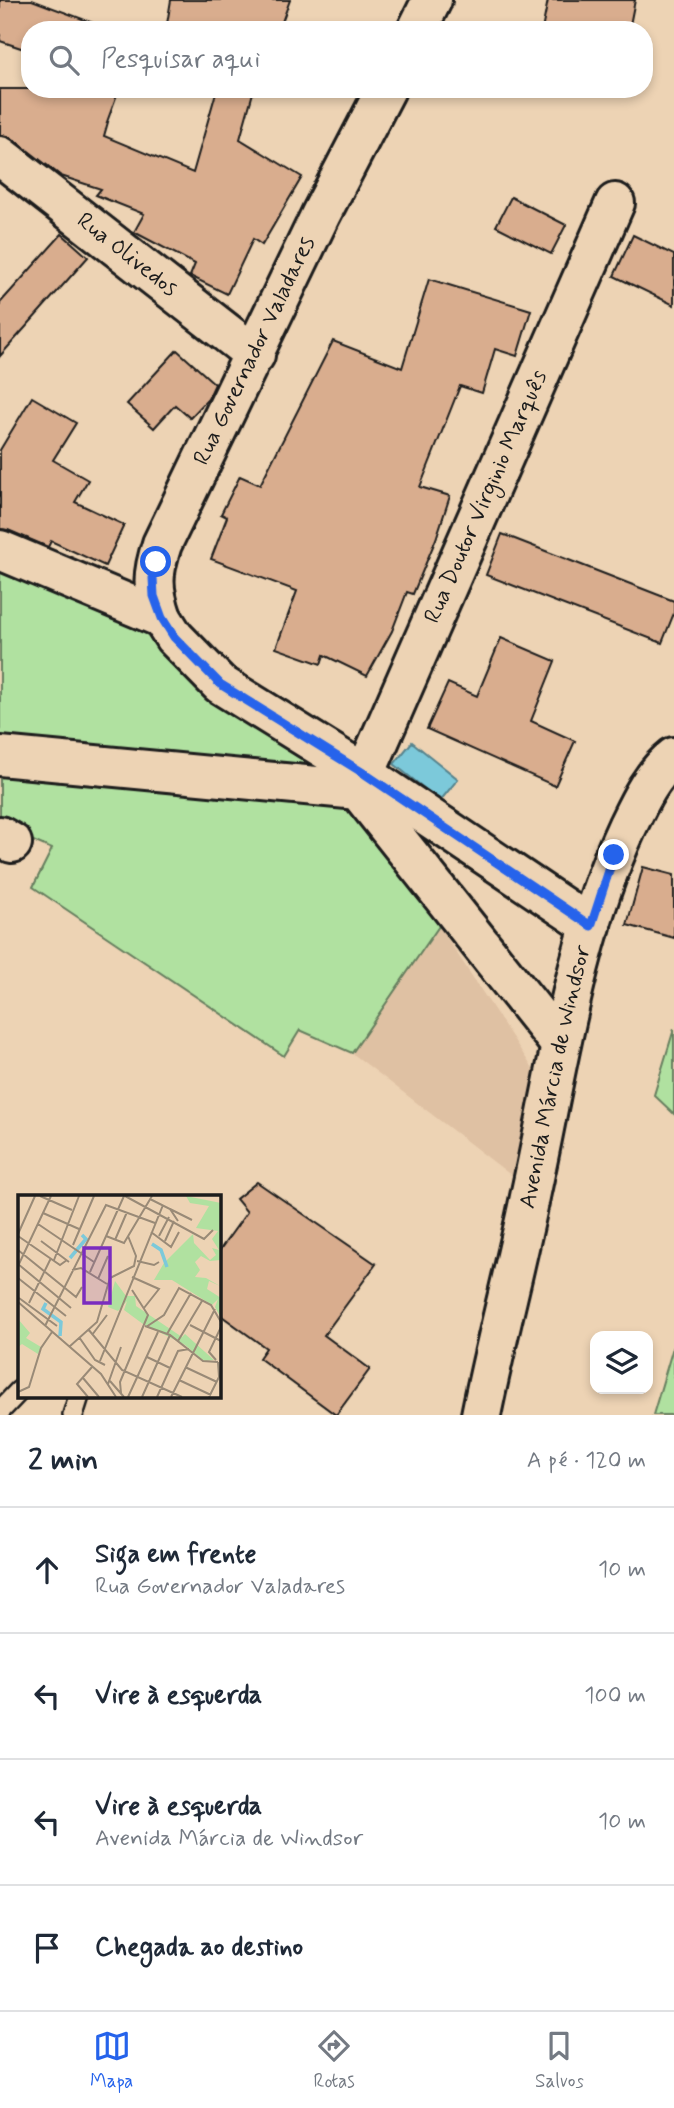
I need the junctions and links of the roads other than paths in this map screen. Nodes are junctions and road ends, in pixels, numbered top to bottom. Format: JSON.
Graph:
{"nodes":[{"id":1,"x":432,"y":0,"type":"edge"},
{"id":2,"x":422,"y":21,"type":"edge"},
{"id":3,"x":381,"y":98,"type":"edge"},
{"id":4,"x":0,"y":156,"type":"edge"},
{"id":5,"x":615,"y":203,"type":"dead end"},
{"id":6,"x":255,"y":355,"type":"junction"},
{"id":7,"x":0,"y":550,"type":"edge"},
{"id":8,"x":162,"y":618,"type":"junction"},
{"id":9,"x":672,"y":755,"type":"edge"},
{"id":10,"x":0,"y":757,"type":"edge"},
{"id":11,"x":361,"y":782,"type":"junction"},
{"id":12,"x":591,"y":926,"type":"junction"},
{"id":13,"x":561,"y":1044,"type":"junction"},
{"id":14,"x":18,"y":1392,"type":"edge"},
{"id":15,"x":78,"y":1398,"type":"edge"},
{"id":16,"x":0,"y":1411,"type":"edge"},
{"id":17,"x":73,"y":1415,"type":"edge"},
{"id":18,"x":481,"y":1415,"type":"edge"}],
"edges":[{"from":1,"to":2,"type":"street"},
{"from":3,"to":6,"type":"street","name":"Rua Governador Valadares"},
{"from":4,"to":6,"type":"street","name":"Rua Olivedos"},
{"from":5,"to":11,"type":"street","name":"Rua Doutor Virginio Marquês"},
{"from":6,"to":8,"type":"street","name":"Rua Governador Valadares"},
{"from":7,"to":8,"type":"street"},
{"from":8,"to":11,"type":"street"},
{"from":9,"to":12,"type":"street","name":"Avenida Márcia de Windsor"},
{"from":10,"to":11,"type":"street"},
{"from":11,"to":12,"type":"street"},
{"from":11,"to":13,"type":"street"},
{"from":12,"to":13,"type":"street","name":"Avenida Márcia de Windsor"},
{"from":13,"to":18,"type":"street","name":"Avenida Márcia de Windsor"},
{"from":14,"to":16,"type":"lane"},
{"from":15,"to":17,"type":"lane"}]}
